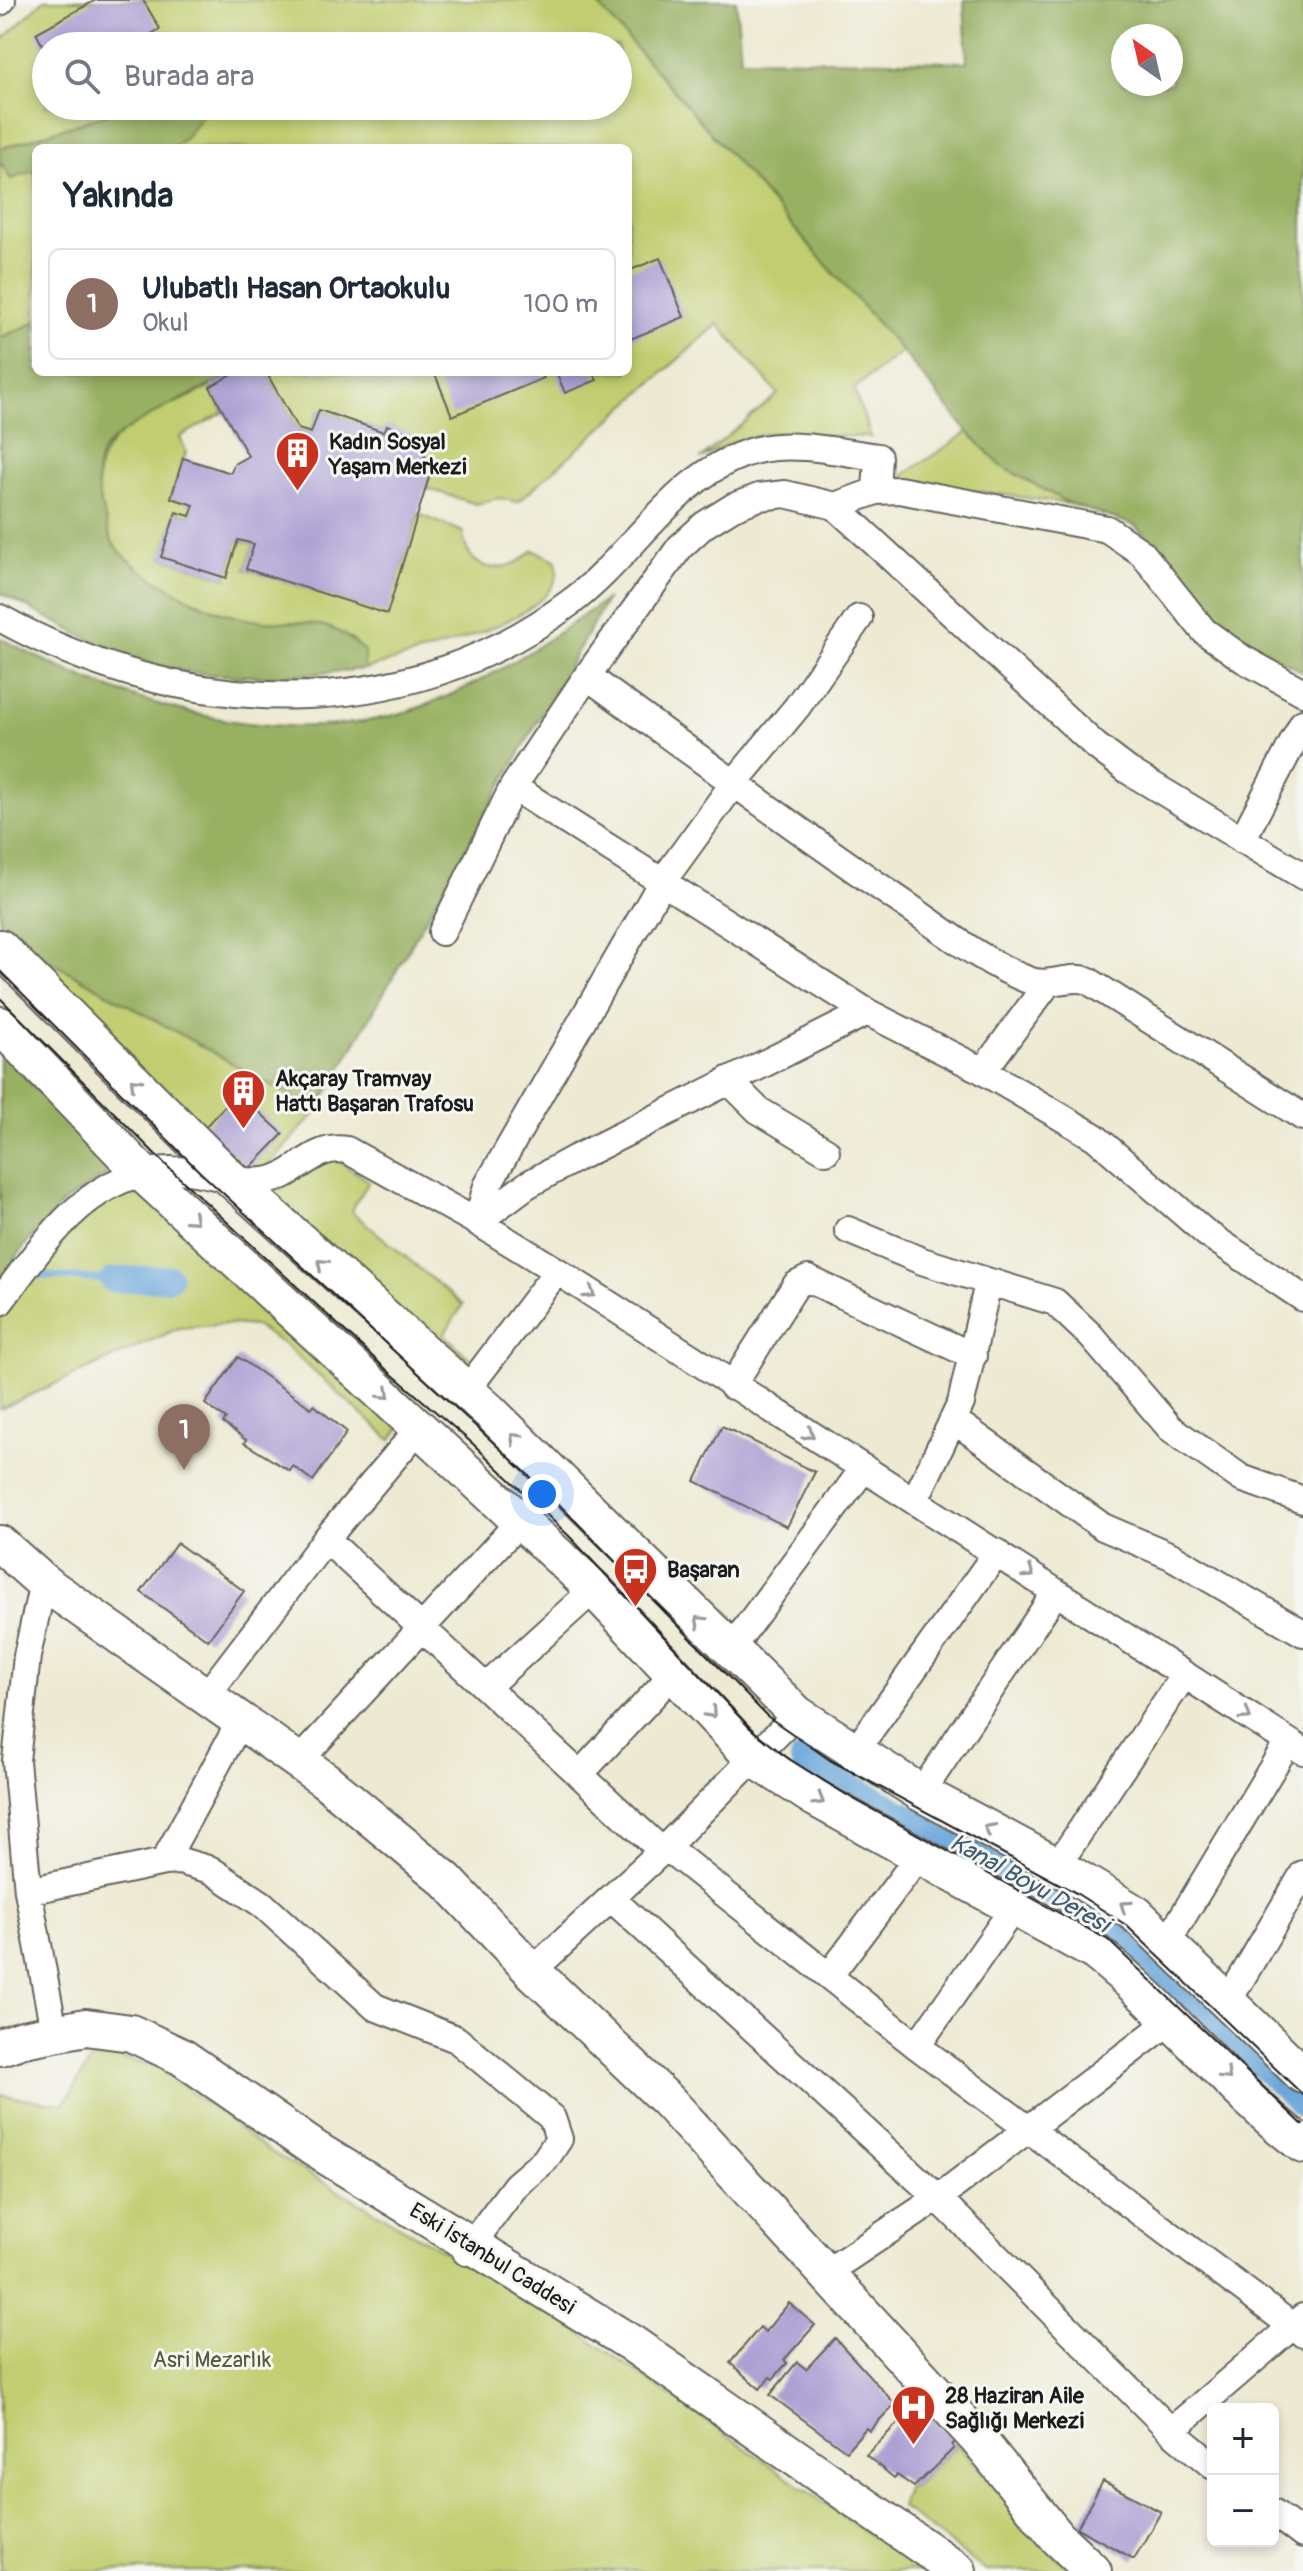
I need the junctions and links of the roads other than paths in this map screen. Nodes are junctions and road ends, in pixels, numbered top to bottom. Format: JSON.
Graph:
{"nodes":[{"id":1,"x":876,"y":491,"type":"junction"},
{"id":2,"x":835,"y":506,"type":"junction"},
{"id":3,"x":0,"y":618,"type":"edge"},
{"id":4,"x":859,"y":618,"type":"dead end"},
{"id":5,"x":587,"y":676,"type":"junction"},
{"id":6,"x":1303,"y":692,"type":"edge"},
{"id":7,"x":1303,"y":723,"type":"edge"},
{"id":8,"x":734,"y":783,"type":"junction"},
{"id":9,"x":513,"y":787,"type":"junction"},
{"id":10,"x":1242,"y":840,"type":"junction"},
{"id":11,"x":1303,"y":876,"type":"edge"},
{"id":12,"x":662,"y":882,"type":"junction"},
{"id":13,"x":442,"y":932,"type":"dead end"},
{"id":14,"x":0,"y":948,"type":"edge"},
{"id":15,"x":1048,"y":983,"type":"junction"},
{"id":16,"x":867,"y":1012,"type":"junction"},
{"id":17,"x":0,"y":1025,"type":"edge"},
{"id":18,"x":983,"y":1071,"type":"junction"},
{"id":19,"x":728,"y":1080,"type":"junction"},
{"id":20,"x":1303,"y":1117,"type":"edge"},
{"id":21,"x":826,"y":1151,"type":"dead end"},
{"id":22,"x":141,"y":1172,"type":"junction"},
{"id":23,"x":230,"y":1178,"type":"junction"},
{"id":24,"x":477,"y":1222,"type":"junction"},
{"id":25,"x":848,"y":1230,"type":"dead end"},
{"id":26,"x":557,"y":1271,"type":"junction"},
{"id":27,"x":988,"y":1283,"type":"junction"},
{"id":28,"x":1303,"y":1298,"type":"edge"},
{"id":29,"x":0,"y":1302,"type":"edge"},
{"id":30,"x":973,"y":1356,"type":"junction"},
{"id":31,"x":732,"y":1386,"type":"junction"},
{"id":32,"x":466,"y":1391,"type":"junction"},
{"id":33,"x":955,"y":1421,"type":"junction"},
{"id":34,"x":421,"y":1426,"type":"junction"},
{"id":35,"x":864,"y":1468,"type":"junction"},
{"id":36,"x":915,"y":1500,"type":"junction"},
{"id":37,"x":1303,"y":1500,"type":"edge"},
{"id":38,"x":521,"y":1520,"type":"junction"},
{"id":39,"x":326,"y":1539,"type":"junction"},
{"id":40,"x":0,"y":1544,"type":"edge"},
{"id":41,"x":997,"y":1552,"type":"junction"},
{"id":42,"x":43,"y":1582,"type":"junction"},
{"id":43,"x":594,"y":1589,"type":"junction"},
{"id":44,"x":1056,"y":1592,"type":"junction"},
{"id":45,"x":422,"y":1628,"type":"junction"},
{"id":46,"x":1303,"y":1633,"type":"edge"},
{"id":47,"x":730,"y":1650,"type":"junction"},
{"id":48,"x":674,"y":1673,"type":"junction"},
{"id":49,"x":1184,"y":1675,"type":"junction"},
{"id":50,"x":486,"y":1687,"type":"junction"},
{"id":51,"x":206,"y":1696,"type":"junction"},
{"id":52,"x":241,"y":1720,"type":"junction"},
{"id":53,"x":775,"y":1736,"type":"junction"},
{"id":54,"x":1296,"y":1746,"type":"edge"},
{"id":55,"x":854,"y":1753,"type":"junction"},
{"id":56,"x":299,"y":1761,"type":"junction"},
{"id":57,"x":580,"y":1774,"type":"junction"},
{"id":58,"x":921,"y":1793,"type":"junction"},
{"id":59,"x":664,"y":1849,"type":"junction"},
{"id":60,"x":919,"y":1856,"type":"junction"},
{"id":61,"x":164,"y":1862,"type":"junction"},
{"id":62,"x":1057,"y":1866,"type":"junction"},
{"id":63,"x":1303,"y":1874,"type":"edge"},
{"id":64,"x":28,"y":1891,"type":"junction"},
{"id":65,"x":612,"y":1899,"type":"junction"},
{"id":66,"x":1015,"y":1906,"type":"junction"},
{"id":67,"x":1168,"y":1941,"type":"junction"},
{"id":68,"x":532,"y":1971,"type":"junction"},
{"id":69,"x":829,"y":1976,"type":"junction"},
{"id":70,"x":1227,"y":2003,"type":"junction"},
{"id":71,"x":1170,"y":2021,"type":"junction"},
{"id":72,"x":54,"y":2031,"type":"junction"},
{"id":73,"x":917,"y":2046,"type":"junction"},
{"id":74,"x":0,"y":2047,"type":"edge"},
{"id":75,"x":0,"y":2065,"type":"edge"},
{"id":76,"x":1303,"y":2075,"type":"edge"},
{"id":77,"x":1029,"y":2128,"type":"junction"},
{"id":78,"x":1303,"y":2145,"type":"edge"},
{"id":79,"x":938,"y":2198,"type":"junction"},
{"id":80,"x":470,"y":2249,"type":"junction"},
{"id":81,"x":824,"y":2274,"type":"junction"},
{"id":82,"x":1300,"y":2326,"type":"edge"},
{"id":83,"x":1171,"y":2431,"type":"junction"},
{"id":84,"x":1207,"y":2461,"type":"edge"},
{"id":85,"x":1279,"y":2517,"type":"edge"},
{"id":86,"x":1303,"y":2535,"type":"edge"},
{"id":87,"x":941,"y":2571,"type":"edge"},
{"id":88,"x":958,"y":2571,"type":"edge"},
{"id":89,"x":1093,"y":2571,"type":"edge"}],
"edges":[{"from":1,"to":2,"type":"street"},
{"from":1,"to":3,"type":"street"},
{"from":1,"to":6,"type":"street"},
{"from":2,"to":5,"type":"street"},
{"from":2,"to":10,"type":"street"},
{"from":4,"to":8,"type":"street"},
{"from":5,"to":8,"type":"street"},
{"from":5,"to":9,"type":"street"},
{"from":7,"to":10,"type":"street"},
{"from":8,"to":12,"type":"street"},
{"from":8,"to":15,"type":"street"},
{"from":9,"to":12,"type":"street"},
{"from":9,"to":13,"type":"street"},
{"from":10,"to":11,"type":"street"},
{"from":12,"to":16,"type":"street"},
{"from":12,"to":24,"type":"street"},
{"from":23,"to":14,"type":"main road","one_way":true},
{"from":15,"to":18,"type":"street"},
{"from":15,"to":20,"type":"street"},
{"from":16,"to":18,"type":"street"},
{"from":16,"to":19,"type":"street"},
{"from":17,"to":22,"type":"main road"},
{"from":18,"to":28,"type":"street"},
{"from":19,"to":21,"type":"street"},
{"from":19,"to":24,"type":"street"},
{"from":22,"to":23,"type":"street"},
{"from":22,"to":29,"type":"street"},
{"from":22,"to":34,"type":"main road","one_way":true},
{"from":23,"to":24,"type":"street"},
{"from":32,"to":23,"type":"main road","one_way":true},
{"from":24,"to":26,"type":"street"},
{"from":25,"to":27,"type":"street"},
{"from":26,"to":31,"type":"street","one_way":true},
{"from":26,"to":32,"type":"street"},
{"from":27,"to":30,"type":"street"},
{"from":27,"to":37,"type":"street"},
{"from":30,"to":31,"type":"street"},
{"from":30,"to":33,"type":"street"},
{"from":31,"to":35,"type":"street","one_way":true},
{"from":47,"to":32,"type":"main road","one_way":true},
{"from":33,"to":36,"type":"street"},
{"from":33,"to":46,"type":"street"},
{"from":34,"to":38,"type":"main road"},
{"from":34,"to":39,"type":"street"},
{"from":35,"to":36,"type":"street"},
{"from":35,"to":47,"type":"street"},
{"from":36,"to":41,"type":"street"},
{"from":38,"to":43,"type":"main road"},
{"from":38,"to":45,"type":"street"},
{"from":39,"to":45,"type":"street"},
{"from":39,"to":51,"type":"street"},
{"from":40,"to":42,"type":"main road"},
{"from":41,"to":44,"type":"street","one_way":true},
{"from":41,"to":55,"type":"street"},
{"from":42,"to":51,"type":"main road"},
{"from":42,"to":64,"type":"street"},
{"from":43,"to":48,"type":"main road"},
{"from":43,"to":50,"type":"street"},
{"from":44,"to":49,"type":"street"},
{"from":44,"to":58,"type":"street"},
{"from":45,"to":50,"type":"street"},
{"from":45,"to":56,"type":"street"},
{"from":47,"to":53,"type":"main road"},
{"from":48,"to":53,"type":"main road","one_way":true},
{"from":48,"to":57,"type":"street"},
{"from":49,"to":54,"type":"street","one_way":true},
{"from":49,"to":62,"type":"street"},
{"from":50,"to":57,"type":"street"},
{"from":51,"to":52,"type":"main road"},
{"from":52,"to":56,"type":"main road"},
{"from":52,"to":61,"type":"street"},
{"from":53,"to":55,"type":"main road"},
{"from":53,"to":59,"type":"street"},
{"from":53,"to":60,"type":"main road","one_way":true},
{"from":54,"to":67,"type":"street"},
{"from":55,"to":58,"type":"main road"},
{"from":56,"to":68,"type":"main road"},
{"from":57,"to":59,"type":"street"},
{"from":62,"to":58,"type":"main road","one_way":true},
{"from":59,"to":65,"type":"street"},
{"from":59,"to":69,"type":"street"},
{"from":60,"to":66,"type":"main road"},
{"from":60,"to":69,"type":"street"},
{"from":61,"to":64,"type":"street"},
{"from":61,"to":80,"type":"street"},
{"from":67,"to":62,"type":"main road","one_way":true},
{"from":63,"to":70,"type":"street"},
{"from":64,"to":72,"type":"street"},
{"from":65,"to":68,"type":"street"},
{"from":65,"to":79,"type":"street"},
{"from":66,"to":71,"type":"main road"},
{"from":66,"to":73,"type":"street"},
{"from":67,"to":70,"type":"main road"},
{"from":68,"to":81,"type":"main road"},
{"from":69,"to":73,"type":"street"},
{"from":70,"to":76,"type":"main road"},
{"from":71,"to":77,"type":"street"},
{"from":71,"to":78,"type":"main road","one_way":true},
{"from":72,"to":74,"type":"main road","name":"Eski İstanbul Caddesi"},
{"from":72,"to":80,"type":"main road","name":"Eski İstanbul Caddesi"},
{"from":73,"to":77,"type":"street"},
{"from":75,"to":80,"type":"main road","name":"Eski İstanbul Caddesi"},
{"from":77,"to":79,"type":"street"},
{"from":77,"to":82,"type":"street"},
{"from":79,"to":81,"type":"street"},
{"from":79,"to":83,"type":"street"},
{"from":80,"to":87,"type":"main road","name":"Eski İstanbul Caddesi"},
{"from":80,"to":88,"type":"main road","name":"Eski İstanbul Caddesi"},
{"from":81,"to":89,"type":"main road"},
{"from":82,"to":83,"type":"street"},
{"from":83,"to":84,"type":"street"},
{"from":85,"to":86,"type":"street"}]}
